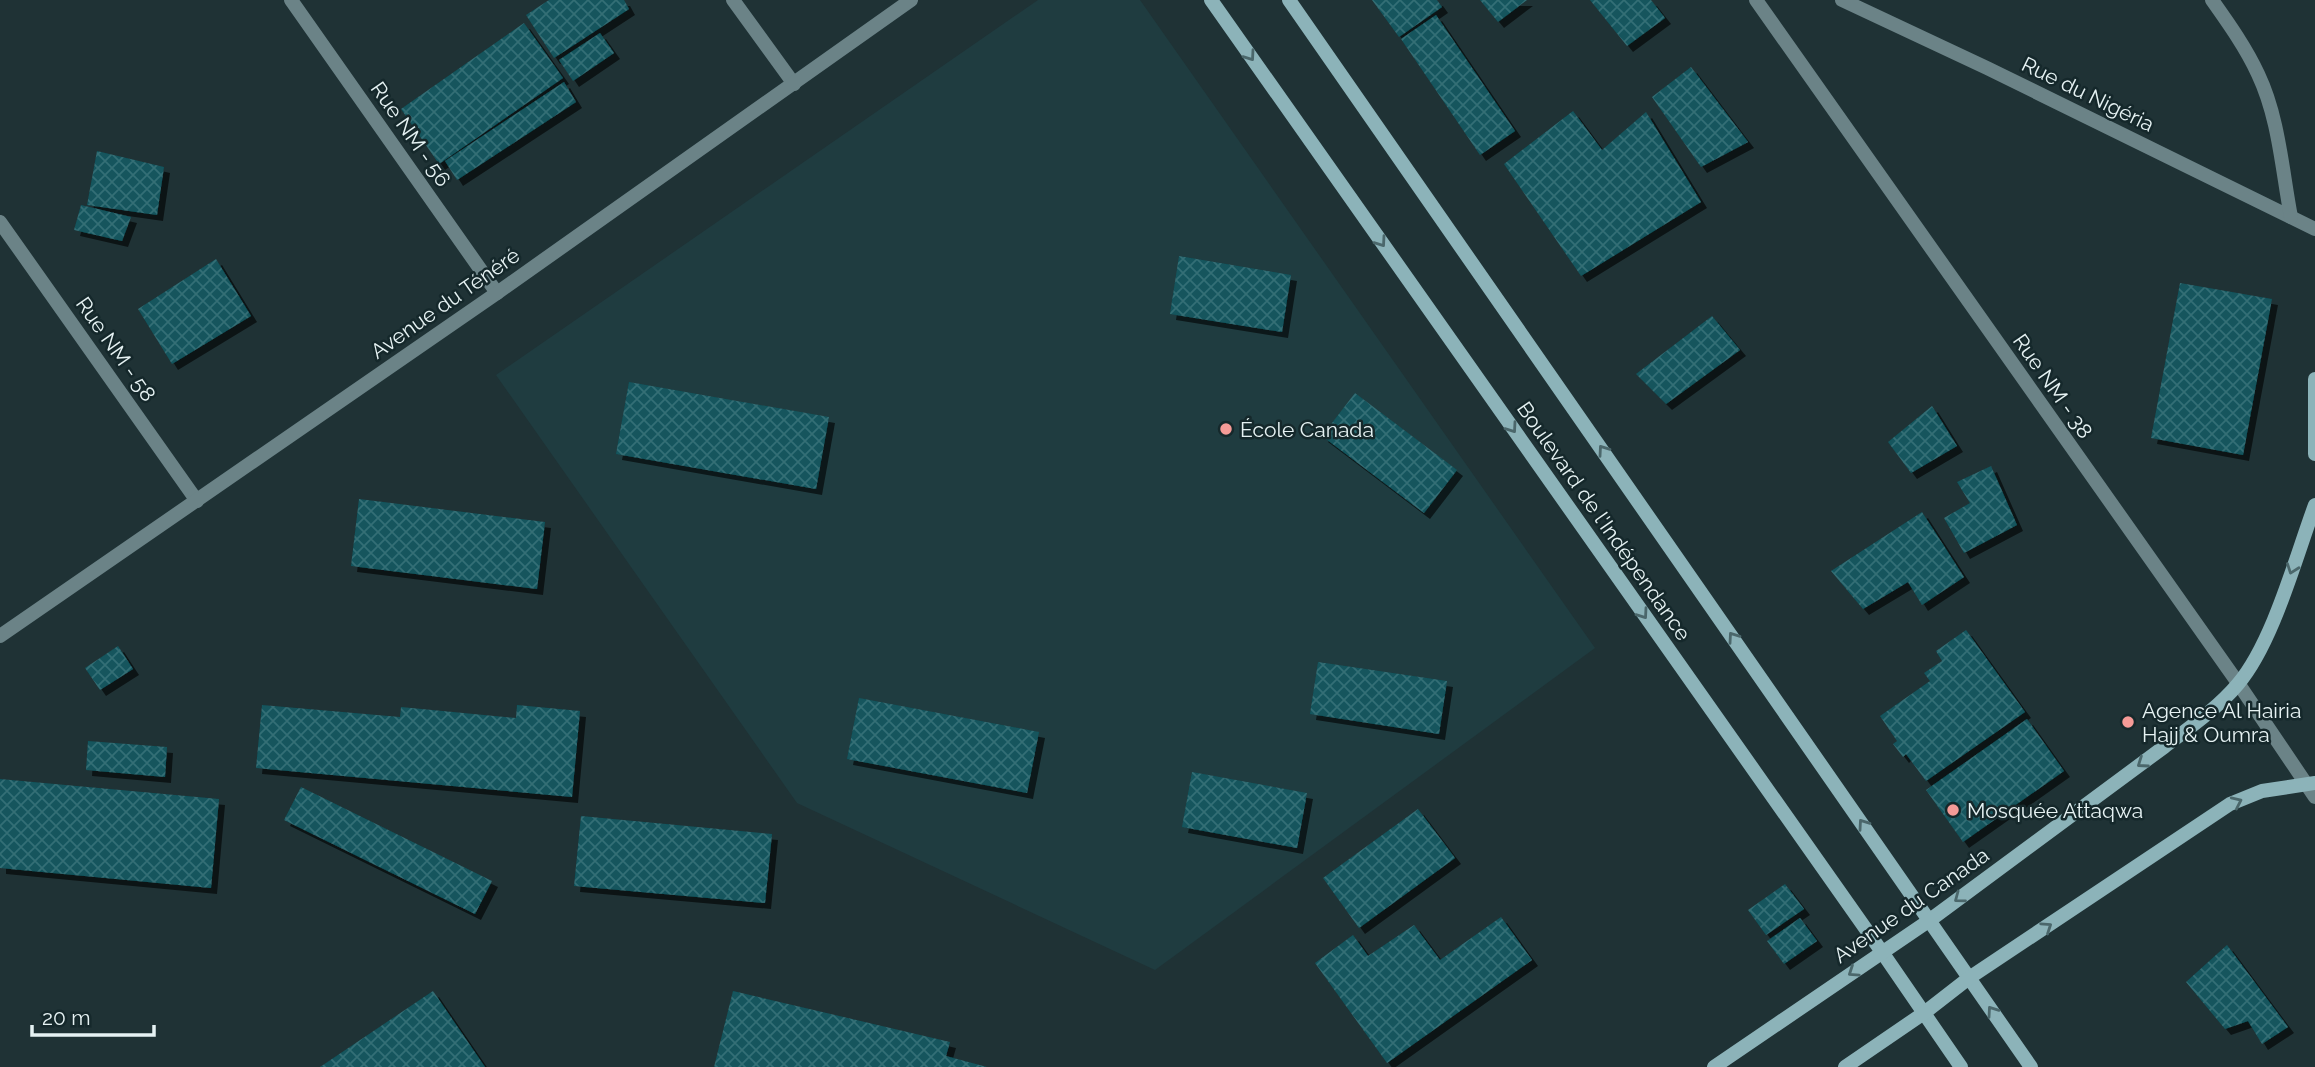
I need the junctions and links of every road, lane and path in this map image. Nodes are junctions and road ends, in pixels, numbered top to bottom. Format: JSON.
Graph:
{"nodes":[{"id":1,"x":291,"y":0,"type":"edge"},
{"id":2,"x":733,"y":0,"type":"edge"},
{"id":3,"x":911,"y":0,"type":"edge"},
{"id":4,"x":1211,"y":0,"type":"edge"},
{"id":5,"x":1289,"y":0,"type":"edge"},
{"id":6,"x":1756,"y":0,"type":"edge"},
{"id":7,"x":1842,"y":0,"type":"edge"},
{"id":8,"x":2213,"y":0,"type":"edge"},
{"id":9,"x":794,"y":84,"type":"junction"},
{"id":10,"x":2291,"y":217,"type":"junction"},
{"id":11,"x":0,"y":222,"type":"edge"},
{"id":12,"x":2315,"y":229,"type":"edge"},
{"id":13,"x":497,"y":293,"type":"junction"},
{"id":14,"x":2315,"y":379,"type":"edge"},
{"id":15,"x":2315,"y":454,"type":"edge"},
{"id":16,"x":197,"y":500,"type":"junction"},
{"id":17,"x":2315,"y":505,"type":"edge"},
{"id":18,"x":0,"y":636,"type":"edge"},
{"id":19,"x":2238,"y":683,"type":"junction"},
{"id":20,"x":2310,"y":783,"type":"edge"},
{"id":21,"x":2315,"y":797,"type":"edge"},
{"id":22,"x":1930,"y":920,"type":"junction"},
{"id":23,"x":1882,"y":952,"type":"junction"},
{"id":24,"x":1969,"y":978,"type":"junction"},
{"id":25,"x":1924,"y":1013,"type":"junction"},
{"id":26,"x":1714,"y":1067,"type":"edge"},
{"id":27,"x":1846,"y":1067,"type":"edge"},
{"id":28,"x":1961,"y":1067,"type":"edge"},
{"id":29,"x":2031,"y":1067,"type":"edge"}],
"edges":[{"from":1,"to":13,"type":"street","name":"Rue NM - 56"},
{"from":2,"to":9,"type":"street"},
{"from":3,"to":9,"type":"street","name":"Avenue du Ténéré"},
{"from":4,"to":23,"type":"main road","name":"Boulevard de l'Indépendance","one_way":true},
{"from":22,"to":5,"type":"main road","name":"Boulevard de l'Indépendance","one_way":true},
{"from":6,"to":19,"type":"street","name":"Rue NM - 38"},
{"from":7,"to":10,"type":"street","name":"Rue du Nigéria"},
{"from":8,"to":10,"type":"street"},
{"from":9,"to":13,"type":"street","name":"Avenue du Ténéré"},
{"from":10,"to":12,"type":"street","name":"Rue du Nigéria"},
{"from":11,"to":16,"type":"street","name":"Rue NM - 58"},
{"from":13,"to":16,"type":"street","name":"Avenue du Ténéré"},
{"from":14,"to":15,"type":"main road"},
{"from":16,"to":18,"type":"street","name":"Avenue du Ténéré"},
{"from":17,"to":19,"type":"main road","name":"Avenue du Canada","one_way":true},
{"from":19,"to":20,"type":"street","name":"Rue NM - 38"},
{"from":19,"to":22,"type":"main road","name":"Avenue du Canada","one_way":true},
{"from":20,"to":21,"type":"street","name":"Rue NM - 38"},
{"from":24,"to":20,"type":"main road","one_way":true},
{"from":22,"to":23,"type":"main road","name":"Avenue du Canada"},
{"from":22,"to":24,"type":"main road","name":"Boulevard de l'Indépendance"},
{"from":23,"to":25,"type":"main road","name":"Boulevard de l'Indépendance"},
{"from":23,"to":26,"type":"main road","name":"Avenue du Canada","one_way":true},
{"from":24,"to":25,"type":"main road"},
{"from":29,"to":24,"type":"main road","name":"Boulevard de l'Indépendance","one_way":true},
{"from":25,"to":27,"type":"main road"},
{"from":25,"to":28,"type":"main road","name":"Boulevard de l'Indépendance"}]}
